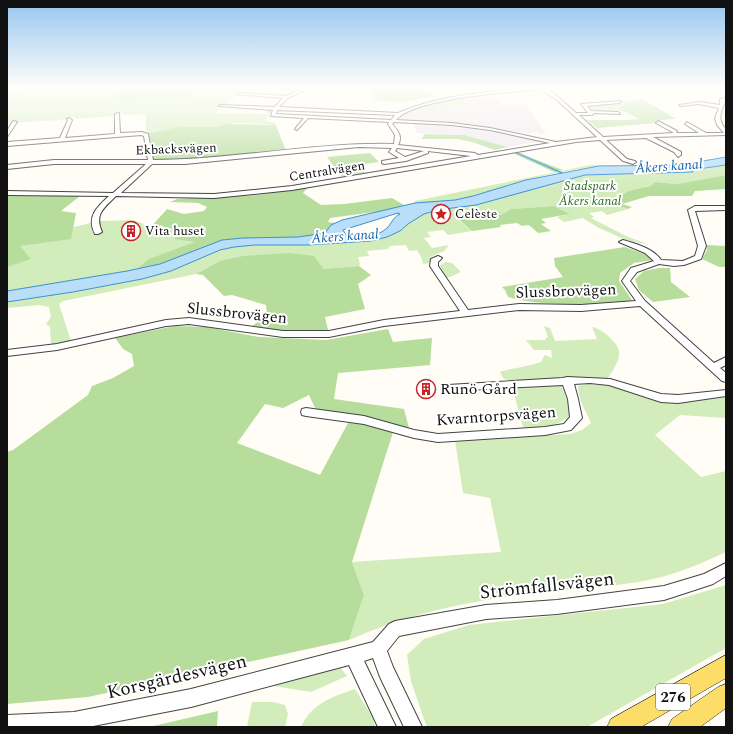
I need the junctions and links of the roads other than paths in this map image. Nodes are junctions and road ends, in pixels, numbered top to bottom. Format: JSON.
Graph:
{"nodes":[{"id":1,"x":69,"y":121,"type":"edge"},
{"id":2,"x":117,"y":121,"type":"edge"},
{"id":3,"x":303,"y":121,"type":"edge"},
{"id":4,"x":391,"y":121,"type":"edge"},
{"id":5,"x":408,"y":121,"type":"edge"},
{"id":6,"x":583,"y":121,"type":"edge"},
{"id":7,"x":718,"y":121,"type":"edge"},
{"id":8,"x":15,"y":122,"type":"dead end"},
{"id":9,"x":658,"y":122,"type":"dead end"},
{"id":10,"x":687,"y":123,"type":"dead end"},
{"id":11,"x":297,"y":129,"type":"dead end"},
{"id":12,"x":675,"y":132,"type":"junction"},
{"id":13,"x":702,"y":133,"type":"junction"},
{"id":14,"x":726,"y":133,"type":"edge"},
{"id":15,"x":7,"y":135,"type":"edge"},
{"id":16,"x":118,"y":135,"type":"junction"},
{"id":17,"x":610,"y":135,"type":"dead end"},
{"id":18,"x":647,"y":136,"type":"junction"},
{"id":19,"x":601,"y":138,"type":"junction"},
{"id":20,"x":62,"y":140,"type":"junction"},
{"id":21,"x":344,"y":140,"type":"dead end"},
{"id":22,"x":555,"y":143,"type":"junction"},
{"id":23,"x":7,"y":144,"type":"edge"},
{"id":24,"x":346,"y":146,"type":"junction"},
{"id":25,"x":394,"y":146,"type":"junction"},
{"id":26,"x":429,"y":150,"type":"junction"},
{"id":27,"x":678,"y":155,"type":"dead end"},
{"id":28,"x":481,"y":157,"type":"junction"},
{"id":29,"x":404,"y":159,"type":"junction"},
{"id":30,"x":151,"y":162,"type":"junction"},
{"id":31,"x":384,"y":162,"type":"dead end"},
{"id":32,"x":633,"y":162,"type":"dead end"},
{"id":33,"x":7,"y":167,"type":"edge"},
{"id":34,"x":7,"y":193,"type":"edge"},
{"id":35,"x":115,"y":194,"type":"junction"},
{"id":36,"x":726,"y":208,"type":"edge"},
{"id":37,"x":98,"y":232,"type":"dead end"},
{"id":38,"x":623,"y":242,"type":"dead end"},
{"id":39,"x":438,"y":258,"type":"dead end"},
{"id":40,"x":659,"y":262,"type":"junction"},
{"id":41,"x":642,"y":303,"type":"junction"},
{"id":42,"x":466,"y":314,"type":"junction"},
{"id":43,"x":7,"y":353,"type":"edge"},
{"id":44,"x":726,"y":360,"type":"edge"},
{"id":45,"x":713,"y":367,"type":"junction"},
{"id":46,"x":726,"y":379,"type":"edge"},
{"id":47,"x":567,"y":380,"type":"junction"},
{"id":48,"x":448,"y":388,"type":"dead end"},
{"id":49,"x":726,"y":393,"type":"edge"},
{"id":50,"x":306,"y":412,"type":"dead end"},
{"id":51,"x":726,"y":569,"type":"edge"},
{"id":52,"x":378,"y":649,"type":"junction"},
{"id":53,"x":353,"y":656,"type":"junction"},
{"id":54,"x":726,"y":666,"type":"edge"},
{"id":55,"x":726,"y":695,"type":"edge"},
{"id":56,"x":7,"y":724,"type":"edge"},
{"id":57,"x":387,"y":727,"type":"edge"},
{"id":58,"x":413,"y":727,"type":"edge"},
{"id":59,"x":619,"y":727,"type":"edge"},
{"id":60,"x":680,"y":727,"type":"edge"}],
"edges":[{"from":1,"to":20,"type":"street"},
{"from":2,"to":16,"type":"street"},
{"from":3,"to":11,"type":"street"},
{"from":4,"to":25,"type":"street"},
{"from":5,"to":22,"type":"street"},
{"from":6,"to":19,"type":"street"},
{"from":7,"to":14,"type":"street"},
{"from":8,"to":15,"type":"street"},
{"from":9,"to":12,"type":"street"},
{"from":10,"to":13,"type":"street"},
{"from":12,"to":13,"type":"street","name":"Centralvägen"},
{"from":12,"to":17,"type":"street","name":"Centralvägen"},
{"from":13,"to":14,"type":"street","name":"Centralvägen"},
{"from":13,"to":18,"type":"street","name":"Centralvägen"},
{"from":16,"to":20,"type":"street"},
{"from":16,"to":30,"type":"street"},
{"from":18,"to":19,"type":"street","name":"Centralvägen"},
{"from":18,"to":27,"type":"street","name":"Centralvägen"},
{"from":19,"to":22,"type":"street","name":"Centralvägen"},
{"from":19,"to":32,"type":"street"},
{"from":20,"to":23,"type":"street"},
{"from":21,"to":24,"type":"street"},
{"from":22,"to":28,"type":"street","name":"Centralvägen"},
{"from":24,"to":25,"type":"street","name":"Ekbacksvägen"},
{"from":24,"to":30,"type":"street","name":"Ekbacksvägen"},
{"from":25,"to":26,"type":"street","name":"Ekbacksvägen"},
{"from":25,"to":29,"type":"street"},
{"from":26,"to":28,"type":"street","name":"Ekbacksvägen"},
{"from":26,"to":29,"type":"street","name":"Ekbacksvägen"},
{"from":28,"to":35,"type":"street","name":"Centralvägen"},
{"from":29,"to":31,"type":"street","name":"Ekbacksvägen"},
{"from":30,"to":33,"type":"street","name":"Ekbacksvägen"},
{"from":30,"to":35,"type":"street"},
{"from":34,"to":35,"type":"street","name":"Centralvägen"},
{"from":35,"to":37,"type":"street"},
{"from":36,"to":40,"type":"street"},
{"from":38,"to":40,"type":"street"},
{"from":39,"to":42,"type":"street"},
{"from":40,"to":41,"type":"street"},
{"from":41,"to":42,"type":"street","name":"Slussbrovägen"},
{"from":41,"to":45,"type":"street"},
{"from":42,"to":43,"type":"street","name":"Slussbrovägen"},
{"from":44,"to":45,"type":"street"},
{"from":45,"to":46,"type":"street"},
{"from":47,"to":48,"type":"street"},
{"from":47,"to":49,"type":"street"},
{"from":47,"to":50,"type":"street","name":"Kvarntorpsvägen"},
{"from":51,"to":52,"type":"street","name":"Strömfallsvägen"},
{"from":52,"to":53,"type":"street"},
{"from":52,"to":58,"type":"street"},
{"from":53,"to":56,"type":"street","name":"Korsgärdesvägen"},
{"from":53,"to":57,"type":"street"},
{"from":54,"to":59,"type":"main road","number":"276"},
{"from":55,"to":60,"type":"main road","number":"276"}]}
